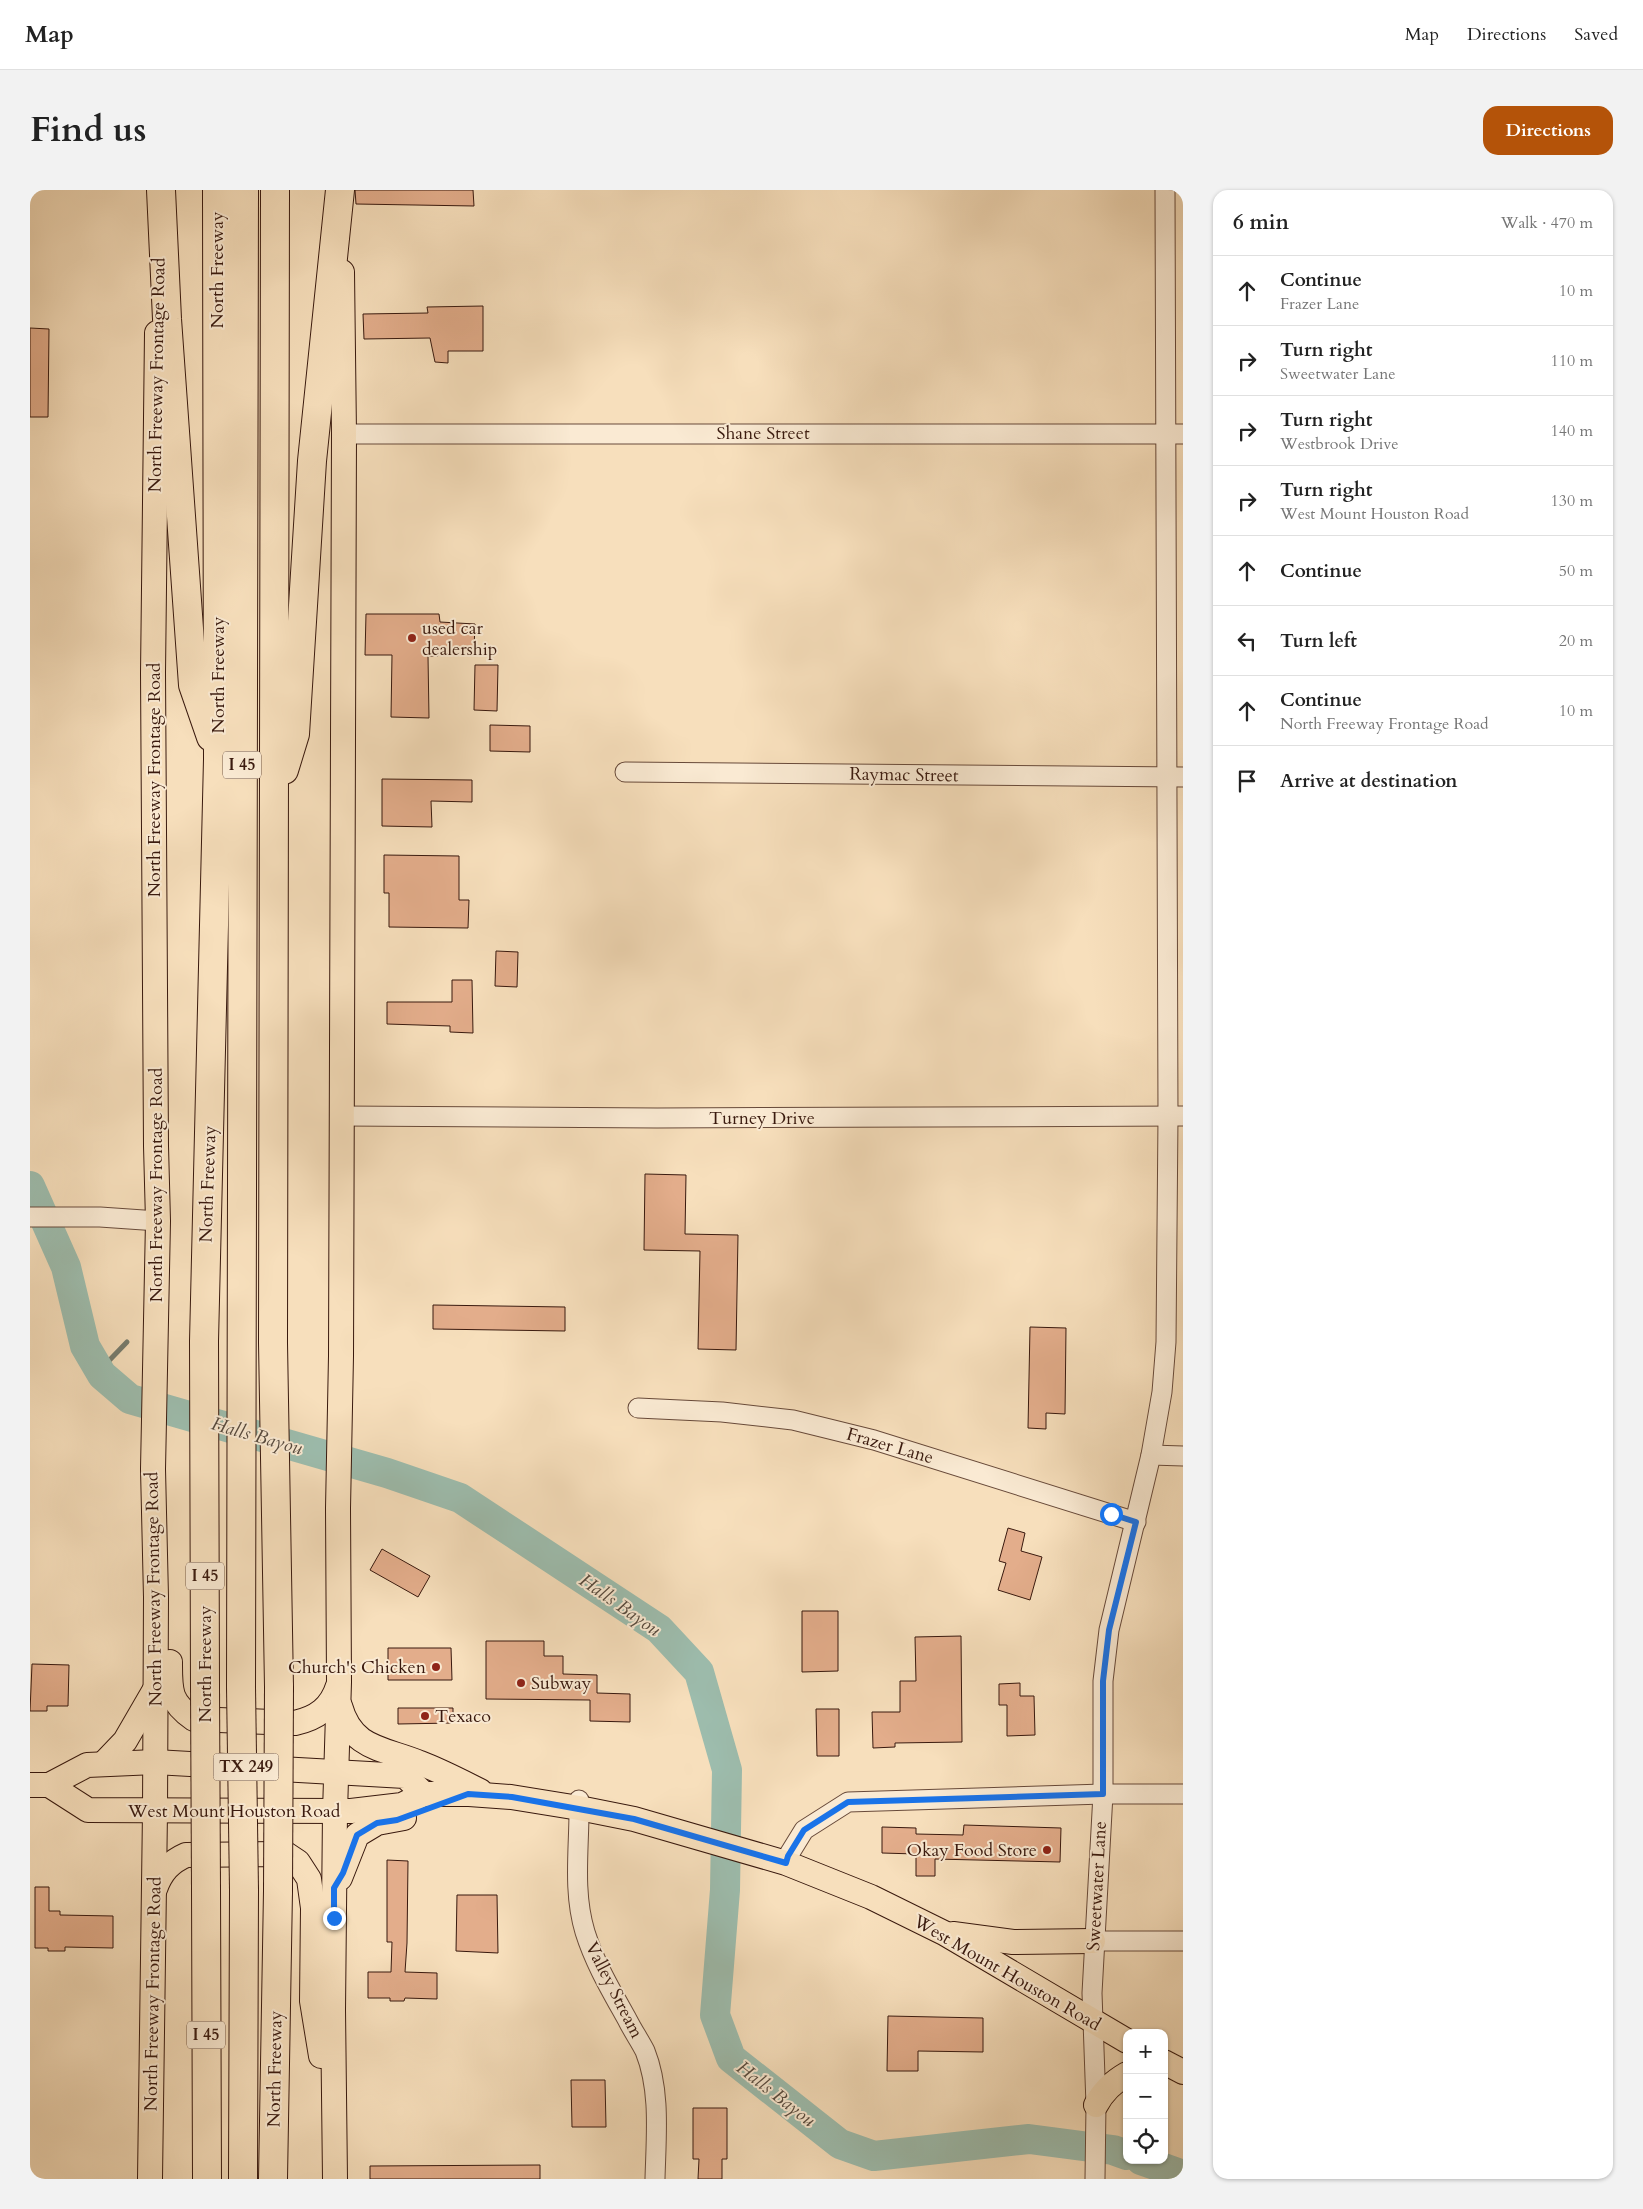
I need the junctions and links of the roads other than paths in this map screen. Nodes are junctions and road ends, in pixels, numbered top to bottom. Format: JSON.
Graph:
{"nodes":[{"id":1,"x":160,"y":190,"type":"edge"},
{"id":2,"x":217,"y":190,"type":"edge"},
{"id":3,"x":244,"y":190,"type":"edge"},
{"id":4,"x":275,"y":190,"type":"edge"},
{"id":5,"x":340,"y":190,"type":"edge"},
{"id":6,"x":1165,"y":190,"type":"edge"},
{"id":7,"x":344,"y":434,"type":"junction"},
{"id":8,"x":1174,"y":434,"type":"edge"},
{"id":9,"x":218,"y":759,"type":"junction"},
{"id":10,"x":625,"y":772,"type":"dead end"},
{"id":11,"x":1175,"y":777,"type":"edge"},
{"id":12,"x":275,"y":801,"type":"junction"},
{"id":13,"x":341,"y":1116,"type":"junction"},
{"id":14,"x":1175,"y":1117,"type":"edge"},
{"id":15,"x":30,"y":1217,"type":"edge"},
{"id":16,"x":158,"y":1221,"type":"junction"},
{"id":17,"x":638,"y":1408,"type":"dead end"},
{"id":18,"x":1151,"y":1455,"type":"junction"},
{"id":19,"x":1183,"y":1456,"type":"edge"},
{"id":20,"x":153,"y":1469,"type":"junction"},
{"id":21,"x":1136,"y":1522,"type":"junction"},
{"id":22,"x":155,"y":1690,"type":"junction"},
{"id":23,"x":339,"y":1692,"type":"junction"},
{"id":24,"x":155,"y":1762,"type":"junction"},
{"id":25,"x":103,"y":1764,"type":"junction"},
{"id":26,"x":337,"y":1772,"type":"junction"},
{"id":27,"x":39,"y":1785,"type":"edge"},
{"id":28,"x":424,"y":1794,"type":"junction"},
{"id":29,"x":479,"y":1794,"type":"junction"},
{"id":30,"x":1103,"y":1794,"type":"junction"},
{"id":31,"x":1183,"y":1794,"type":"edge"},
{"id":32,"x":579,"y":1804,"type":"junction"},
{"id":33,"x":155,"y":1810,"type":"junction"},
{"id":34,"x":335,"y":1812,"type":"junction"},
{"id":35,"x":779,"y":1861,"type":"junction"},
{"id":36,"x":334,"y":1888,"type":"junction"},
{"id":37,"x":155,"y":1889,"type":"junction"},
{"id":38,"x":944,"y":1933,"type":"junction"},
{"id":39,"x":1093,"y":1941,"type":"junction"},
{"id":40,"x":1183,"y":1941,"type":"edge"},
{"id":41,"x":1092,"y":2022,"type":"junction"},
{"id":42,"x":1123,"y":2039,"type":"edge"},
{"id":43,"x":1123,"y":2076,"type":"edge"},
{"id":44,"x":1096,"y":2105,"type":"junction"},
{"id":45,"x":334,"y":2142,"type":"junction"},
{"id":46,"x":150,"y":2179,"type":"edge"},
{"id":47,"x":207,"y":2179,"type":"edge"},
{"id":48,"x":243,"y":2179,"type":"edge"},
{"id":49,"x":273,"y":2179,"type":"edge"},
{"id":50,"x":335,"y":2179,"type":"edge"},
{"id":51,"x":654,"y":2179,"type":"edge"},
{"id":52,"x":1095,"y":2179,"type":"edge"}],
"edges":[{"from":1,"to":9,"type":"highway"},
{"from":1,"to":16,"type":"main road","name":"North Freeway Frontage Road"},
{"from":2,"to":9,"type":"highway","name":"North Freeway","number":"I 45"},
{"from":3,"to":48,"type":"highway","name":"North Freeway","number":"I 45","bridge":true},
{"from":4,"to":12,"type":"highway","name":"North Freeway","number":"I 45"},
{"from":5,"to":7,"type":"main road"},
{"from":5,"to":12,"type":"highway"},
{"from":6,"to":8,"type":"street","name":"Sweetwater Lane"},
{"from":7,"to":8,"type":"street","name":"Shane Street"},
{"from":7,"to":13,"type":"main road"},
{"from":8,"to":11,"type":"street","name":"Sweetwater Lane"},
{"from":9,"to":47,"type":"highway","name":"North Freeway","number":"I 45","bridge":true},
{"from":10,"to":11,"type":"street","name":"Raymac Street"},
{"from":11,"to":14,"type":"street","name":"Sweetwater Lane"},
{"from":12,"to":49,"type":"highway","name":"North Freeway","number":"I 45","bridge":true},
{"from":13,"to":14,"type":"street","name":"Turney Drive"},
{"from":13,"to":23,"type":"main road"},
{"from":14,"to":18,"type":"street","name":"Sweetwater Lane"},
{"from":15,"to":16,"type":"street"},
{"from":16,"to":20,"type":"main road","name":"North Freeway Frontage Road"},
{"from":17,"to":21,"type":"street","name":"Frazer Lane"},
{"from":18,"to":19,"type":"street"},
{"from":18,"to":21,"type":"street","name":"Sweetwater Lane"},
{"from":20,"to":22,"type":"main road","name":"North Freeway Frontage Road"},
{"from":20,"to":23,"type":"main road"},
{"from":21,"to":30,"type":"street","name":"Sweetwater Lane"},
{"from":22,"to":24,"type":"main road","name":"North Freeway Frontage Road"},
{"from":22,"to":25,"type":"main road"},
{"from":23,"to":26,"type":"main road"},
{"from":23,"to":29,"type":"main road"},
{"from":24,"to":25,"type":"main road","name":"West Mount Houston Road","number":"TX 249"},
{"from":24,"to":26,"type":"main road","name":"West Mount Houston Road","number":"TX 249"},
{"from":24,"to":33,"type":"main road","name":"North Freeway Frontage Road"},
{"from":25,"to":27,"type":"main road","name":"West Mount Houston Road","number":"TX 249"},
{"from":26,"to":28,"type":"main road","name":"West Mount Houston Road"},
{"from":26,"to":34,"type":"main road"},
{"from":27,"to":33,"type":"main road","name":"West Mount Houston Road","number":"TX 249"},
{"from":28,"to":29,"type":"main road","name":"West Mount Houston Road"},
{"from":28,"to":34,"type":"main road","name":"West Mount Houston Road"},
{"from":29,"to":32,"type":"main road","name":"West Mount Houston Road"},
{"from":29,"to":36,"type":"main road"},
{"from":30,"to":31,"type":"street"},
{"from":30,"to":35,"type":"street"},
{"from":30,"to":39,"type":"street","name":"Sweetwater Lane"},
{"from":32,"to":35,"type":"main road","name":"West Mount Houston Road"},
{"from":32,"to":51,"type":"street","name":"Valley Stream"},
{"from":33,"to":34,"type":"main road","name":"West Mount Houston Road","number":"TX 249"},
{"from":33,"to":37,"type":"main road","name":"North Freeway Frontage Road"},
{"from":34,"to":36,"type":"main road"},
{"from":35,"to":38,"type":"main road","name":"West Mount Houston Road"},
{"from":36,"to":45,"type":"main road"},
{"from":37,"to":45,"type":"main road"},
{"from":37,"to":46,"type":"main road","name":"North Freeway Frontage Road"},
{"from":38,"to":39,"type":"main road"},
{"from":38,"to":41,"type":"main road","name":"West Mount Houston Road"},
{"from":39,"to":40,"type":"street"},
{"from":39,"to":41,"type":"street","name":"Sweetwater Lane"},
{"from":41,"to":42,"type":"main road","name":"West Mount Houston Road"},
{"from":41,"to":44,"type":"street","name":"Sweetwater Lane"},
{"from":43,"to":44,"type":"main road"},
{"from":44,"to":52,"type":"street","name":"Sweetwater Lane"},
{"from":45,"to":50,"type":"main road"}]}
